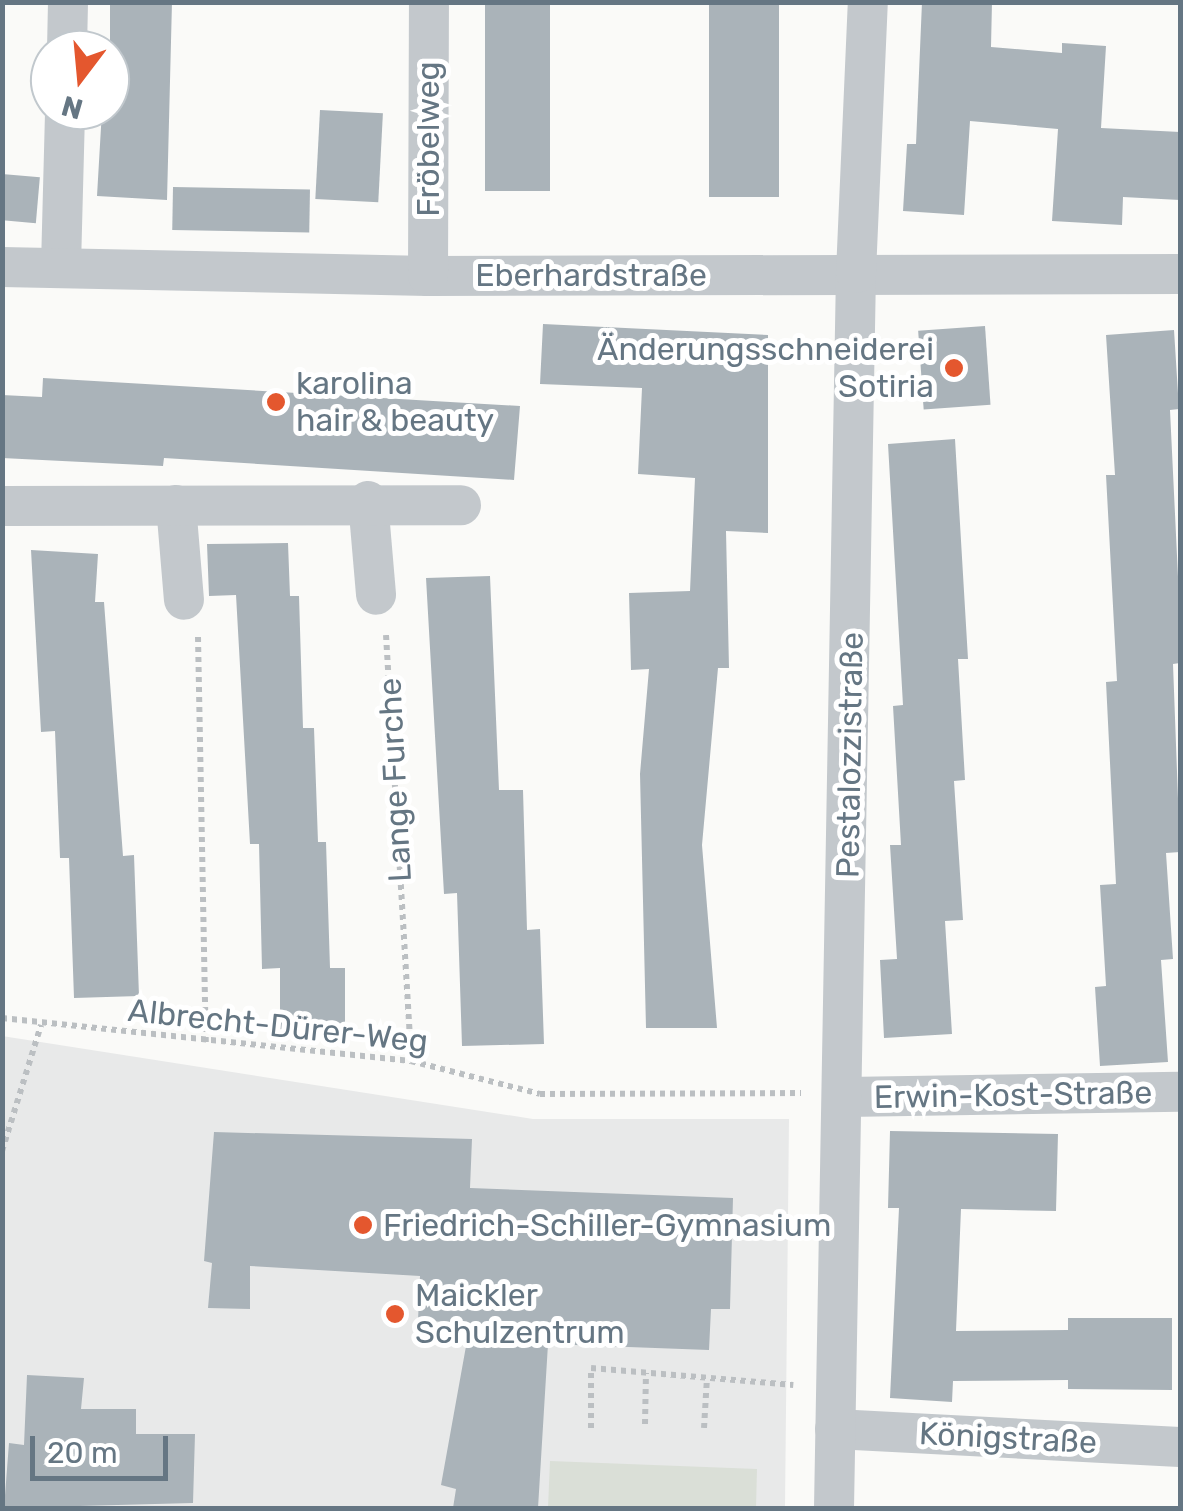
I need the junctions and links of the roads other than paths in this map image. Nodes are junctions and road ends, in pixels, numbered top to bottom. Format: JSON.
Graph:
{"nodes":[{"id":1,"x":68,"y":2,"type":"edge"},
{"id":2,"x":429,"y":2,"type":"edge"},
{"id":3,"x":868,"y":2,"type":"edge"},
{"id":4,"x":67,"y":30,"type":"edge"},
{"id":5,"x":64,"y":130,"type":"edge"},
{"id":6,"x":61,"y":266,"type":"junction"},
{"id":7,"x":2,"y":267,"type":"edge"},
{"id":8,"x":856,"y":273,"type":"junction"},
{"id":9,"x":1180,"y":274,"type":"edge"},
{"id":10,"x":428,"y":276,"type":"junction"},
{"id":11,"x":368,"y":501,"type":"junction"},
{"id":12,"x":461,"y":504,"type":"dead end"},
{"id":13,"x":176,"y":505,"type":"junction"},
{"id":14,"x":2,"y":506,"type":"edge"},
{"id":15,"x":376,"y":595,"type":"road end"},
{"id":16,"x":184,"y":600,"type":"road end"},
{"id":17,"x":1180,"y":1092,"type":"edge"},
{"id":18,"x":846,"y":1097,"type":"junction"},
{"id":19,"x":835,"y":1429,"type":"junction"},
{"id":20,"x":1180,"y":1447,"type":"edge"},
{"id":21,"x":834,"y":1508,"type":"edge"}],
"edges":[{"from":1,"to":4,"type":"street"},
{"from":2,"to":10,"type":"street","name":"Fröbelweg"},
{"from":3,"to":8,"type":"street","name":"Pestalozzistraße"},
{"from":5,"to":6,"type":"street"},
{"from":6,"to":7,"type":"street","name":"Eberhardstraße"},
{"from":6,"to":10,"type":"street","name":"Eberhardstraße"},
{"from":8,"to":9,"type":"street","name":"Eberhardstraße"},
{"from":8,"to":10,"type":"street","name":"Eberhardstraße"},
{"from":8,"to":18,"type":"street","name":"Pestalozzistraße"},
{"from":11,"to":12,"type":"street"},
{"from":11,"to":13,"type":"street"},
{"from":11,"to":15,"type":"street"},
{"from":13,"to":14,"type":"street"},
{"from":13,"to":16,"type":"street"},
{"from":17,"to":18,"type":"street","name":"Erwin-Kost-Straße"},
{"from":18,"to":19,"type":"street","name":"Pestalozzistraße"},
{"from":19,"to":20,"type":"street","name":"Königstraße"},
{"from":19,"to":21,"type":"street","name":"Pestalozzistraße"}]}
